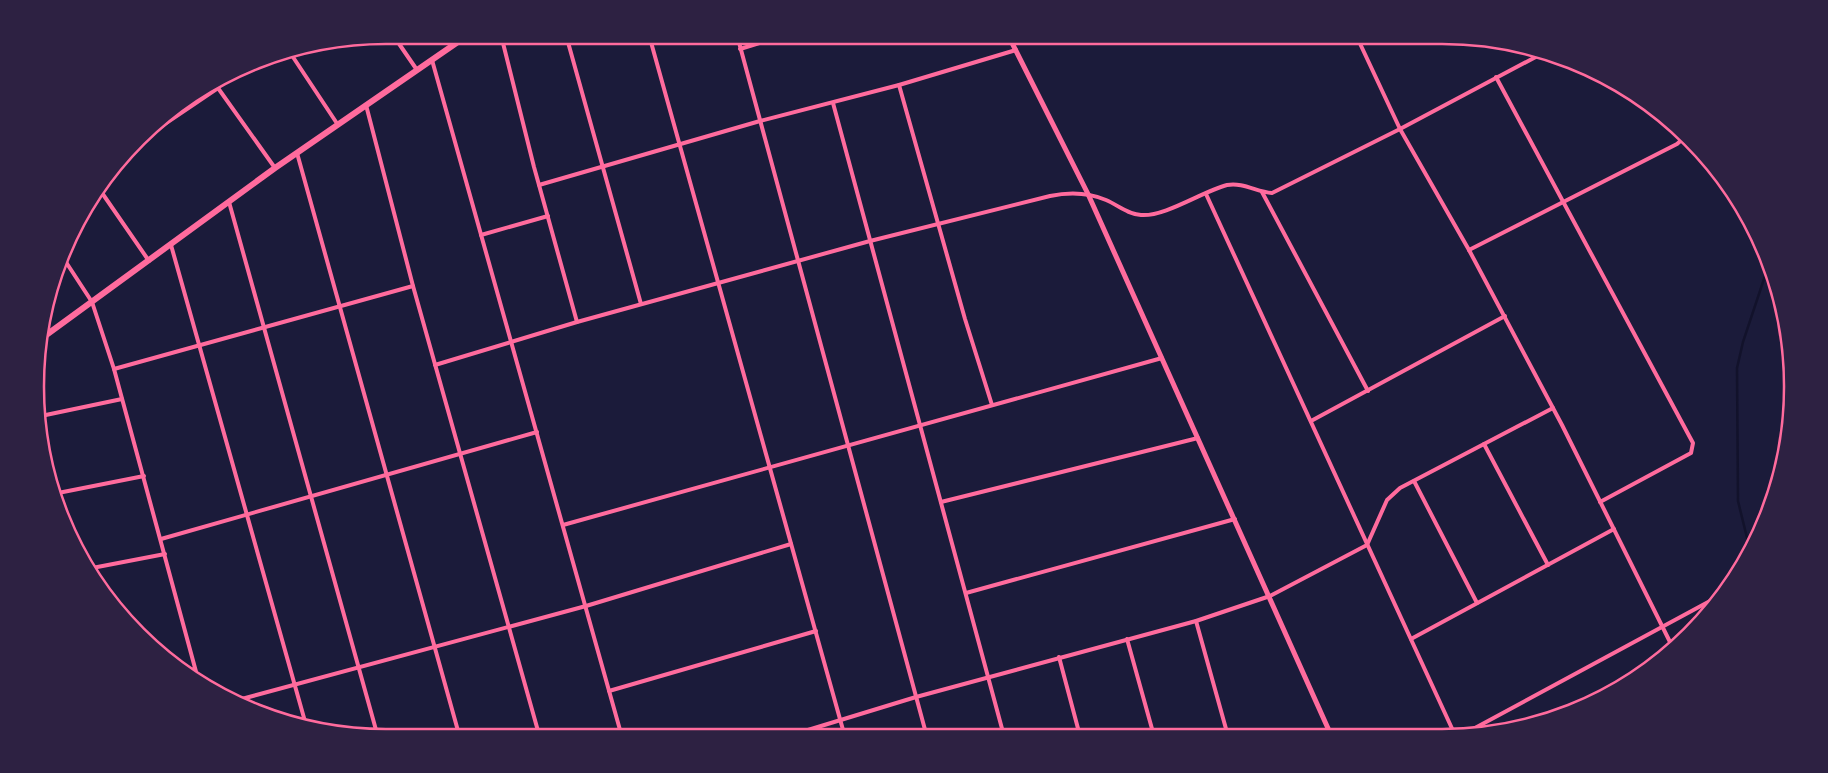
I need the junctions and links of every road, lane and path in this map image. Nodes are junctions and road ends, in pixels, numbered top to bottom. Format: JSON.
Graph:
{"nodes":[{"id":1,"x":399,"y":44,"type":"edge"},
{"id":2,"x":455,"y":44,"type":"edge"},
{"id":3,"x":503,"y":44,"type":"edge"},
{"id":4,"x":569,"y":44,"type":"edge"},
{"id":5,"x":652,"y":44,"type":"edge"},
{"id":6,"x":739,"y":44,"type":"edge"},
{"id":7,"x":754,"y":44,"type":"edge"},
{"id":8,"x":1013,"y":44,"type":"edge"},
{"id":9,"x":1360,"y":44,"type":"edge"},
{"id":10,"x":740,"y":48,"type":"junction"},
{"id":11,"x":1016,"y":50,"type":"junction"},
{"id":12,"x":293,"y":57,"type":"edge"},
{"id":13,"x":1535,"y":57,"type":"edge"},
{"id":14,"x":432,"y":60,"type":"junction"},
{"id":15,"x":417,"y":70,"type":"junction"},
{"id":16,"x":1496,"y":78,"type":"junction"},
{"id":17,"x":899,"y":85,"type":"junction"},
{"id":18,"x":218,"y":88,"type":"edge"},
{"id":19,"x":215,"y":90,"type":"edge"},
{"id":20,"x":834,"y":103,"type":"junction"},
{"id":21,"x":366,"y":105,"type":"junction"},
{"id":22,"x":178,"y":115,"type":"edge"},
{"id":23,"x":760,"y":122,"type":"junction"},
{"id":24,"x":338,"y":125,"type":"junction"},
{"id":25,"x":1400,"y":129,"type":"junction"},
{"id":26,"x":1680,"y":141,"type":"edge"},
{"id":27,"x":680,"y":144,"type":"junction"},
{"id":28,"x":297,"y":153,"type":"junction"},
{"id":29,"x":275,"y":168,"type":"junction"},
{"id":30,"x":603,"y":168,"type":"junction"},
{"id":31,"x":539,"y":185,"type":"junction"},
{"id":32,"x":1262,"y":192,"type":"junction"},
{"id":33,"x":103,"y":194,"type":"edge"},
{"id":34,"x":1088,"y":194,"type":"junction"},
{"id":35,"x":1206,"y":194,"type":"junction"},
{"id":36,"x":1563,"y":200,"type":"junction"},
{"id":37,"x":229,"y":202,"type":"junction"},
{"id":38,"x":548,"y":216,"type":"junction"},
{"id":39,"x":937,"y":222,"type":"junction"},
{"id":40,"x":481,"y":235,"type":"junction"},
{"id":41,"x":870,"y":240,"type":"junction"},
{"id":42,"x":171,"y":245,"type":"junction"},
{"id":43,"x":1469,"y":250,"type":"junction"},
{"id":44,"x":149,"y":261,"type":"junction"},
{"id":45,"x":798,"y":261,"type":"junction"},
{"id":46,"x":67,"y":263,"type":"edge"},
{"id":47,"x":719,"y":283,"type":"junction"},
{"id":48,"x":412,"y":286,"type":"junction"},
{"id":49,"x":92,"y":302,"type":"junction"},
{"id":50,"x":641,"y":304,"type":"junction"},
{"id":51,"x":340,"y":308,"type":"junction"},
{"id":52,"x":1505,"y":316,"type":"junction"},
{"id":53,"x":577,"y":322,"type":"junction"},
{"id":54,"x":264,"y":328,"type":"junction"},
{"id":55,"x":48,"y":334,"type":"edge"},
{"id":56,"x":512,"y":342,"type":"junction"},
{"id":57,"x":200,"y":347,"type":"junction"},
{"id":58,"x":1162,"y":358,"type":"junction"},
{"id":59,"x":435,"y":365,"type":"junction"},
{"id":60,"x":114,"y":370,"type":"junction"},
{"id":61,"x":1368,"y":391,"type":"junction"},
{"id":62,"x":122,"y":399,"type":"junction"},
{"id":63,"x":992,"y":405,"type":"junction"},
{"id":64,"x":1553,"y":408,"type":"junction"},
{"id":65,"x":45,"y":415,"type":"edge"},
{"id":66,"x":1311,"y":421,"type":"junction"},
{"id":67,"x":920,"y":425,"type":"junction"},
{"id":68,"x":537,"y":432,"type":"junction"},
{"id":69,"x":1198,"y":438,"type":"junction"},
{"id":70,"x":1484,"y":444,"type":"junction"},
{"id":71,"x":848,"y":446,"type":"junction"},
{"id":72,"x":460,"y":454,"type":"junction"},
{"id":73,"x":771,"y":467,"type":"junction"},
{"id":74,"x":387,"y":475,"type":"junction"},
{"id":75,"x":144,"y":476,"type":"junction"},
{"id":76,"x":1414,"y":481,"type":"junction"},
{"id":77,"x":61,"y":493,"type":"edge"},
{"id":78,"x":311,"y":496,"type":"junction"},
{"id":79,"x":941,"y":502,"type":"junction"},
{"id":80,"x":1600,"y":502,"type":"junction"},
{"id":81,"x":246,"y":515,"type":"junction"},
{"id":82,"x":1235,"y":519,"type":"junction"},
{"id":83,"x":563,"y":525,"type":"junction"},
{"id":84,"x":1614,"y":529,"type":"junction"},
{"id":85,"x":162,"y":538,"type":"junction"},
{"id":86,"x":791,"y":544,"type":"junction"},
{"id":87,"x":1367,"y":545,"type":"junction"},
{"id":88,"x":165,"y":554,"type":"junction"},
{"id":89,"x":1548,"y":565,"type":"junction"},
{"id":90,"x":96,"y":567,"type":"edge"},
{"id":91,"x":966,"y":594,"type":"junction"},
{"id":92,"x":1270,"y":596,"type":"junction"},
{"id":93,"x":1707,"y":602,"type":"edge"},
{"id":94,"x":1477,"y":603,"type":"junction"},
{"id":95,"x":586,"y":606,"type":"junction"},
{"id":96,"x":1196,"y":621,"type":"junction"},
{"id":97,"x":1661,"y":626,"type":"junction"},
{"id":98,"x":507,"y":627,"type":"junction"},
{"id":99,"x":816,"y":631,"type":"junction"},
{"id":100,"x":1127,"y":639,"type":"junction"},
{"id":101,"x":1411,"y":639,"type":"junction"},
{"id":102,"x":1670,"y":642,"type":"edge"},
{"id":103,"x":435,"y":647,"type":"junction"},
{"id":104,"x":1059,"y":657,"type":"junction"},
{"id":105,"x":359,"y":667,"type":"junction"},
{"id":106,"x":195,"y":669,"type":"edge"},
{"id":107,"x":989,"y":678,"type":"junction"},
{"id":108,"x":294,"y":685,"type":"junction"},
{"id":109,"x":610,"y":691,"type":"junction"},
{"id":110,"x":916,"y":697,"type":"junction"},
{"id":111,"x":244,"y":698,"type":"edge"},
{"id":112,"x":304,"y":719,"type":"edge"},
{"id":113,"x":840,"y":721,"type":"junction"},
{"id":114,"x":1476,"y":727,"type":"edge"},
{"id":115,"x":376,"y":729,"type":"edge"},
{"id":116,"x":458,"y":729,"type":"edge"},
{"id":117,"x":537,"y":729,"type":"edge"},
{"id":118,"x":620,"y":729,"type":"edge"},
{"id":119,"x":813,"y":729,"type":"edge"},
{"id":120,"x":842,"y":729,"type":"edge"},
{"id":121,"x":925,"y":729,"type":"edge"},
{"id":122,"x":1002,"y":729,"type":"edge"},
{"id":123,"x":1078,"y":729,"type":"edge"},
{"id":124,"x":1152,"y":729,"type":"edge"},
{"id":125,"x":1226,"y":729,"type":"edge"},
{"id":126,"x":1328,"y":729,"type":"edge"},
{"id":127,"x":1452,"y":729,"type":"edge"}],
"edges":[{"from":1,"to":15,"type":"street"},
{"from":2,"to":14,"type":"main road"},
{"from":3,"to":31,"type":"street"},
{"from":4,"to":30,"type":"street"},
{"from":5,"to":27,"type":"street"},
{"from":6,"to":10,"type":"street"},
{"from":7,"to":10,"type":"street"},
{"from":8,"to":11,"type":"street"},
{"from":9,"to":25,"type":"street"},
{"from":10,"to":23,"type":"street"},
{"from":11,"to":17,"type":"street"},
{"from":11,"to":34,"type":"street"},
{"from":12,"to":24,"type":"street"},
{"from":13,"to":16,"type":"street"},
{"from":14,"to":15,"type":"main road"},
{"from":14,"to":40,"type":"street"},
{"from":15,"to":21,"type":"main road"},
{"from":16,"to":25,"type":"street"},
{"from":16,"to":36,"type":"street"},
{"from":17,"to":20,"type":"street"},
{"from":17,"to":39,"type":"street"},
{"from":18,"to":29,"type":"street"},
{"from":19,"to":22,"type":"street"},
{"from":20,"to":23,"type":"street"},
{"from":20,"to":41,"type":"street"},
{"from":21,"to":24,"type":"main road"},
{"from":21,"to":48,"type":"street"},
{"from":23,"to":27,"type":"street"},
{"from":23,"to":45,"type":"street"},
{"from":24,"to":28,"type":"main road"},
{"from":25,"to":32,"type":"street"},
{"from":25,"to":43,"type":"street"},
{"from":26,"to":36,"type":"street"},
{"from":27,"to":30,"type":"street"},
{"from":27,"to":47,"type":"street"},
{"from":28,"to":29,"type":"main road"},
{"from":28,"to":51,"type":"street"},
{"from":29,"to":37,"type":"main road"},
{"from":30,"to":31,"type":"street"},
{"from":30,"to":50,"type":"street"},
{"from":31,"to":38,"type":"street"},
{"from":32,"to":35,"type":"street"},
{"from":32,"to":61,"type":"street"},
{"from":33,"to":44,"type":"street"},
{"from":34,"to":35,"type":"street"},
{"from":34,"to":39,"type":"street"},
{"from":34,"to":58,"type":"street"},
{"from":35,"to":66,"type":"street"},
{"from":36,"to":43,"type":"street"},
{"from":36,"to":80,"type":"street"},
{"from":37,"to":42,"type":"main road"},
{"from":37,"to":54,"type":"street"},
{"from":38,"to":40,"type":"street"},
{"from":38,"to":53,"type":"street"},
{"from":39,"to":41,"type":"street"},
{"from":39,"to":63,"type":"street"},
{"from":40,"to":56,"type":"street"},
{"from":41,"to":45,"type":"street"},
{"from":41,"to":67,"type":"street"},
{"from":42,"to":44,"type":"main road"},
{"from":42,"to":57,"type":"street"},
{"from":43,"to":52,"type":"street"},
{"from":44,"to":49,"type":"main road"},
{"from":45,"to":47,"type":"street"},
{"from":45,"to":71,"type":"street"},
{"from":46,"to":49,"type":"street"},
{"from":47,"to":50,"type":"street"},
{"from":47,"to":73,"type":"street"},
{"from":48,"to":51,"type":"street"},
{"from":48,"to":59,"type":"street"},
{"from":49,"to":55,"type":"main road"},
{"from":49,"to":60,"type":"street"},
{"from":50,"to":53,"type":"street"},
{"from":51,"to":54,"type":"street"},
{"from":51,"to":74,"type":"street"},
{"from":52,"to":61,"type":"street"},
{"from":52,"to":64,"type":"street"},
{"from":53,"to":56,"type":"street"},
{"from":54,"to":57,"type":"street"},
{"from":54,"to":78,"type":"street"},
{"from":56,"to":59,"type":"street"},
{"from":56,"to":68,"type":"street"},
{"from":57,"to":60,"type":"street"},
{"from":57,"to":81,"type":"street"},
{"from":58,"to":63,"type":"street"},
{"from":58,"to":69,"type":"street"},
{"from":59,"to":72,"type":"street"},
{"from":60,"to":62,"type":"street"},
{"from":61,"to":66,"type":"street"},
{"from":62,"to":65,"type":"street"},
{"from":62,"to":75,"type":"street"},
{"from":63,"to":67,"type":"street"},
{"from":64,"to":70,"type":"street"},
{"from":64,"to":80,"type":"street"},
{"from":66,"to":87,"type":"street"},
{"from":67,"to":71,"type":"street"},
{"from":67,"to":79,"type":"street"},
{"from":68,"to":72,"type":"street"},
{"from":68,"to":83,"type":"street"},
{"from":69,"to":79,"type":"street"},
{"from":69,"to":82,"type":"street"},
{"from":70,"to":76,"type":"street"},
{"from":70,"to":89,"type":"street"},
{"from":71,"to":73,"type":"street"},
{"from":71,"to":110,"type":"street"},
{"from":72,"to":74,"type":"street"},
{"from":72,"to":98,"type":"street"},
{"from":73,"to":83,"type":"street"},
{"from":73,"to":86,"type":"street"},
{"from":74,"to":78,"type":"street"},
{"from":74,"to":103,"type":"street"},
{"from":75,"to":77,"type":"street"},
{"from":75,"to":85,"type":"street"},
{"from":76,"to":87,"type":"street"},
{"from":76,"to":94,"type":"street"},
{"from":78,"to":81,"type":"street"},
{"from":78,"to":105,"type":"street"},
{"from":79,"to":91,"type":"street"},
{"from":80,"to":84,"type":"street"},
{"from":81,"to":85,"type":"street"},
{"from":81,"to":108,"type":"street"},
{"from":82,"to":91,"type":"street"},
{"from":82,"to":92,"type":"street"},
{"from":83,"to":95,"type":"street"},
{"from":84,"to":89,"type":"street"},
{"from":84,"to":97,"type":"street"},
{"from":85,"to":88,"type":"street"},
{"from":86,"to":95,"type":"street"},
{"from":86,"to":99,"type":"street"},
{"from":87,"to":92,"type":"street"},
{"from":87,"to":101,"type":"street"},
{"from":88,"to":90,"type":"street"},
{"from":88,"to":106,"type":"street"},
{"from":89,"to":94,"type":"street"},
{"from":91,"to":107,"type":"street"},
{"from":92,"to":96,"type":"street"},
{"from":92,"to":126,"type":"street"},
{"from":93,"to":97,"type":"street"},
{"from":94,"to":101,"type":"street"},
{"from":95,"to":98,"type":"street"},
{"from":95,"to":109,"type":"street"},
{"from":96,"to":100,"type":"street"},
{"from":96,"to":125,"type":"street"},
{"from":97,"to":102,"type":"street"},
{"from":97,"to":114,"type":"street"},
{"from":98,"to":103,"type":"street"},
{"from":98,"to":117,"type":"street"},
{"from":99,"to":109,"type":"street"},
{"from":99,"to":113,"type":"street"},
{"from":100,"to":104,"type":"street"},
{"from":100,"to":124,"type":"street"},
{"from":101,"to":127,"type":"street"},
{"from":103,"to":105,"type":"street"},
{"from":103,"to":116,"type":"street"},
{"from":104,"to":107,"type":"street"},
{"from":104,"to":123,"type":"street"},
{"from":105,"to":108,"type":"street"},
{"from":105,"to":115,"type":"street"},
{"from":107,"to":110,"type":"street"},
{"from":107,"to":122,"type":"street"},
{"from":108,"to":111,"type":"street"},
{"from":108,"to":112,"type":"street"},
{"from":109,"to":118,"type":"street"},
{"from":110,"to":113,"type":"street"},
{"from":110,"to":121,"type":"street"},
{"from":113,"to":119,"type":"street"},
{"from":113,"to":120,"type":"street"}]}
